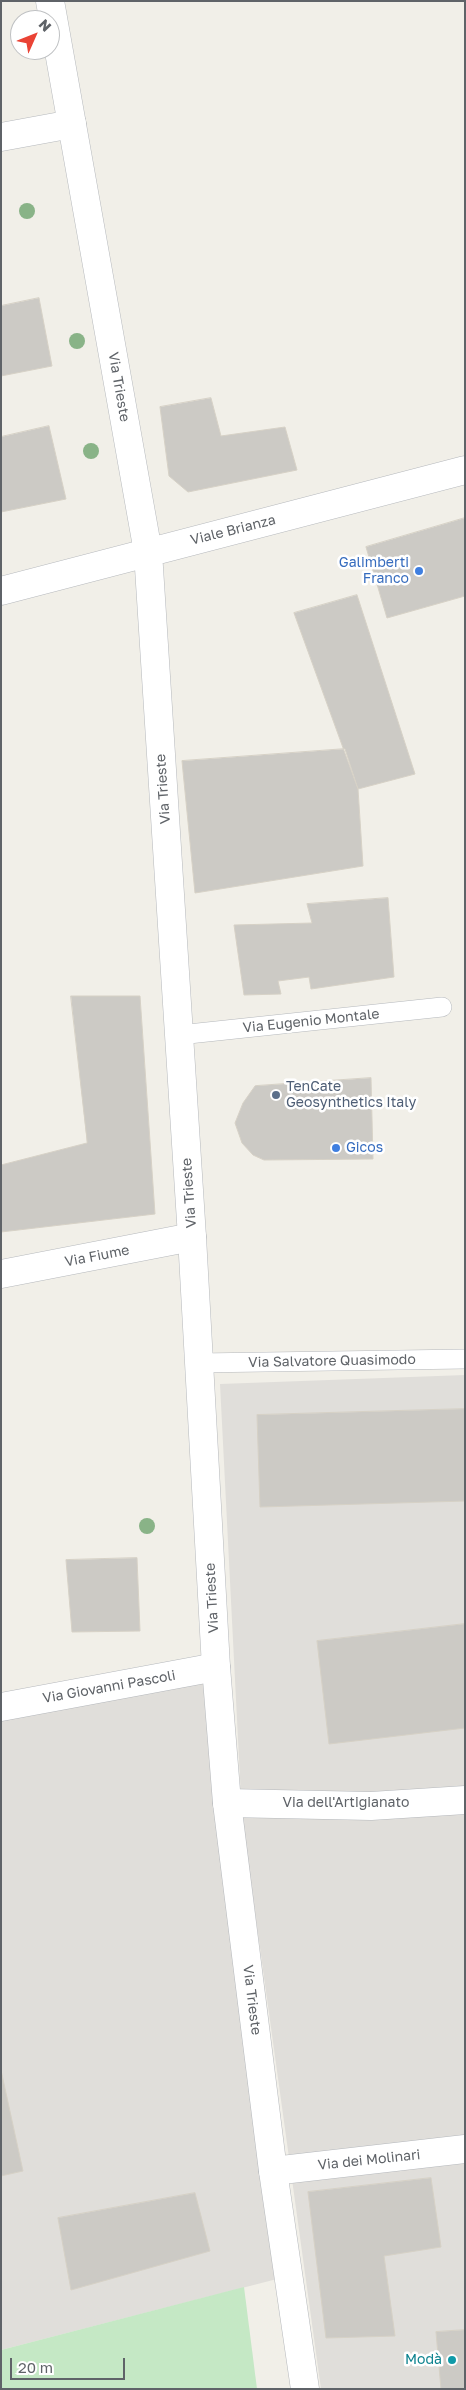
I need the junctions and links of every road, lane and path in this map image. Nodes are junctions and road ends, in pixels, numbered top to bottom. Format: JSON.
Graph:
{"nodes":[{"id":1,"x":50,"y":1,"type":"edge"},
{"id":2,"x":72,"y":124,"type":"junction"},
{"id":3,"x":1,"y":137,"type":"edge"},
{"id":4,"x":465,"y":470,"type":"edge"},
{"id":5,"x":148,"y":552,"type":"junction"},
{"id":6,"x":1,"y":591,"type":"edge"},
{"id":7,"x":442,"y":1007,"type":"dead end"},
{"id":8,"x":179,"y":1035,"type":"junction"},
{"id":9,"x":192,"y":1237,"type":"junction"},
{"id":10,"x":1,"y":1274,"type":"edge"},
{"id":11,"x":465,"y":1359,"type":"edge"},
{"id":12,"x":199,"y":1363,"type":"junction"},
{"id":13,"x":216,"y":1667,"type":"junction"},
{"id":14,"x":1,"y":1706,"type":"edge"},
{"id":15,"x":465,"y":1800,"type":"edge"},
{"id":16,"x":227,"y":1803,"type":"junction"},
{"id":17,"x":465,"y":2149,"type":"edge"},
{"id":18,"x":274,"y":2170,"type":"junction"},
{"id":19,"x":304,"y":2389,"type":"edge"}],
"edges":[{"from":1,"to":2,"type":"street","name":"Via Trieste"},
{"from":2,"to":3,"type":"street"},
{"from":2,"to":5,"type":"street","name":"Via Trieste"},
{"from":4,"to":5,"type":"street","name":"Viale Brianza"},
{"from":5,"to":6,"type":"street","name":"Viale Brianza"},
{"from":5,"to":8,"type":"street","name":"Via Trieste"},
{"from":7,"to":8,"type":"lane","name":"Via Eugenio Montale"},
{"from":8,"to":9,"type":"street","name":"Via Trieste"},
{"from":9,"to":10,"type":"street","name":"Via Fiume"},
{"from":9,"to":12,"type":"street","name":"Via Trieste"},
{"from":11,"to":12,"type":"lane","name":"Via Salvatore Quasimodo"},
{"from":12,"to":13,"type":"street","name":"Via Trieste"},
{"from":13,"to":14,"type":"street","name":"Via Giovanni Pascoli"},
{"from":13,"to":16,"type":"street","name":"Via Trieste"},
{"from":15,"to":16,"type":"street","name":"Via dell'Artigianato"},
{"from":16,"to":18,"type":"street","name":"Via Trieste"},
{"from":17,"to":18,"type":"street","name":"Via dei Molinari"},
{"from":18,"to":19,"type":"street","name":"Via Trieste"}]}
